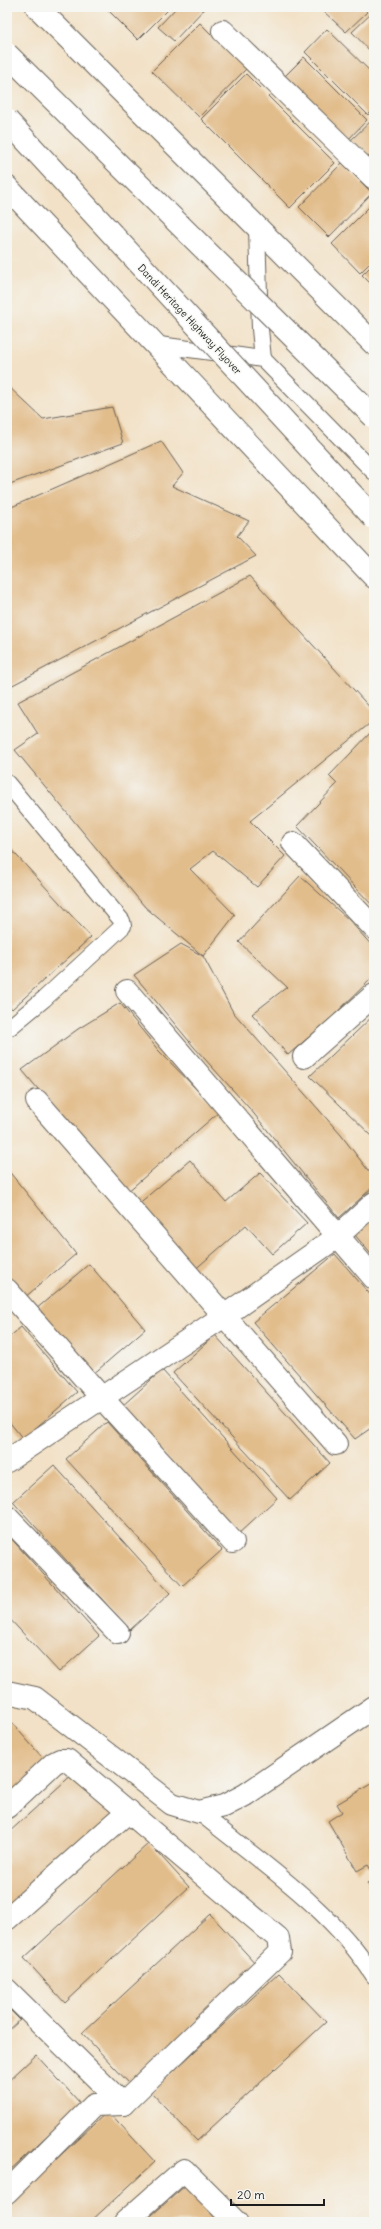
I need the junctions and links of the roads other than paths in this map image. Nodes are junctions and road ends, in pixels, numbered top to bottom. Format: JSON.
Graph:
{"nodes":[{"id":1,"x":37,"y":7,"type":"edge"},
{"id":2,"x":223,"y":31,"type":"dead end"},
{"id":3,"x":7,"y":54,"type":"edge"},
{"id":4,"x":7,"y":120,"type":"edge"},
{"id":5,"x":374,"y":178,"type":"edge"},
{"id":6,"x":7,"y":187,"type":"edge"},
{"id":7,"x":257,"y":228,"type":"junction"},
{"id":8,"x":152,"y":344,"type":"junction"},
{"id":9,"x":374,"y":344,"type":"edge"},
{"id":10,"x":264,"y":359,"type":"junction"},
{"id":11,"x":374,"y":417,"type":"edge"},
{"id":12,"x":374,"y":472,"type":"edge"},
{"id":13,"x":374,"y":518,"type":"edge"},
{"id":14,"x":374,"y":577,"type":"edge"},
{"id":15,"x":7,"y":783,"type":"edge"},
{"id":16,"x":293,"y":843,"type":"dead end"},
{"id":17,"x":374,"y":928,"type":"edge"},
{"id":18,"x":127,"y":992,"type":"dead end"},
{"id":19,"x":374,"y":995,"type":"edge"},
{"id":20,"x":7,"y":1024,"type":"edge"},
{"id":21,"x":304,"y":1057,"type":"dead end"},
{"id":22,"x":37,"y":1101,"type":"dead end"},
{"id":23,"x":374,"y":1203,"type":"edge"},
{"id":24,"x":337,"y":1237,"type":"junction"},
{"id":25,"x":374,"y":1278,"type":"edge"},
{"id":26,"x":7,"y":1290,"type":"edge"},
{"id":27,"x":224,"y":1316,"type":"junction"},
{"id":28,"x":101,"y":1397,"type":"junction"},
{"id":29,"x":336,"y":1444,"type":"dead end"},
{"id":30,"x":7,"y":1461,"type":"edge"},
{"id":31,"x":7,"y":1517,"type":"edge"},
{"id":32,"x":233,"y":1542,"type":"dead end"},
{"id":33,"x":118,"y":1633,"type":"dead end"},
{"id":34,"x":7,"y":1692,"type":"edge"},
{"id":35,"x":374,"y":1707,"type":"edge"},
{"id":36,"x":7,"y":1807,"type":"edge"},
{"id":37,"x":129,"y":1811,"type":"junction"},
{"id":38,"x":199,"y":1812,"type":"junction"},
{"id":39,"x":7,"y":1919,"type":"edge"},
{"id":40,"x":374,"y":1976,"type":"edge"},
{"id":41,"x":7,"y":1990,"type":"edge"},
{"id":42,"x":123,"y":2104,"type":"junction"},
{"id":43,"x":7,"y":2192,"type":"edge"},
{"id":44,"x":125,"y":2222,"type":"edge"},
{"id":45,"x":236,"y":2222,"type":"edge"}],
"edges":[{"from":1,"to":7,"type":"main road"},
{"from":2,"to":5,"type":"main road"},
{"from":3,"to":11,"type":"main road","bridge":true},
{"from":4,"to":13,"type":"main road","name":"Dandi Heritage Highway Flyover","bridge":true},
{"from":6,"to":8,"type":"main road"},
{"from":7,"to":9,"type":"main road"},
{"from":7,"to":10,"type":"lane"},
{"from":8,"to":10,"type":"lane"},
{"from":8,"to":14,"type":"main road"},
{"from":10,"to":12,"type":"lane"},
{"from":15,"to":20,"type":"lane"},
{"from":16,"to":17,"type":"main road"},
{"from":18,"to":24,"type":"main road"},
{"from":19,"to":21,"type":"main road"},
{"from":22,"to":27,"type":"main road"},
{"from":23,"to":24,"type":"main road"},
{"from":24,"to":25,"type":"main road"},
{"from":24,"to":27,"type":"main road"},
{"from":26,"to":28,"type":"main road"},
{"from":27,"to":28,"type":"main road"},
{"from":27,"to":29,"type":"main road"},
{"from":28,"to":30,"type":"main road"},
{"from":28,"to":32,"type":"main road"},
{"from":31,"to":33,"type":"main road"},
{"from":34,"to":38,"type":"main road"},
{"from":35,"to":38,"type":"main road"},
{"from":36,"to":37,"type":"main road"},
{"from":37,"to":39,"type":"main road"},
{"from":37,"to":42,"type":"main road"},
{"from":38,"to":40,"type":"lane"},
{"from":41,"to":42,"type":"main road"},
{"from":42,"to":43,"type":"main road"},
{"from":44,"to":45,"type":"main road"}]}
